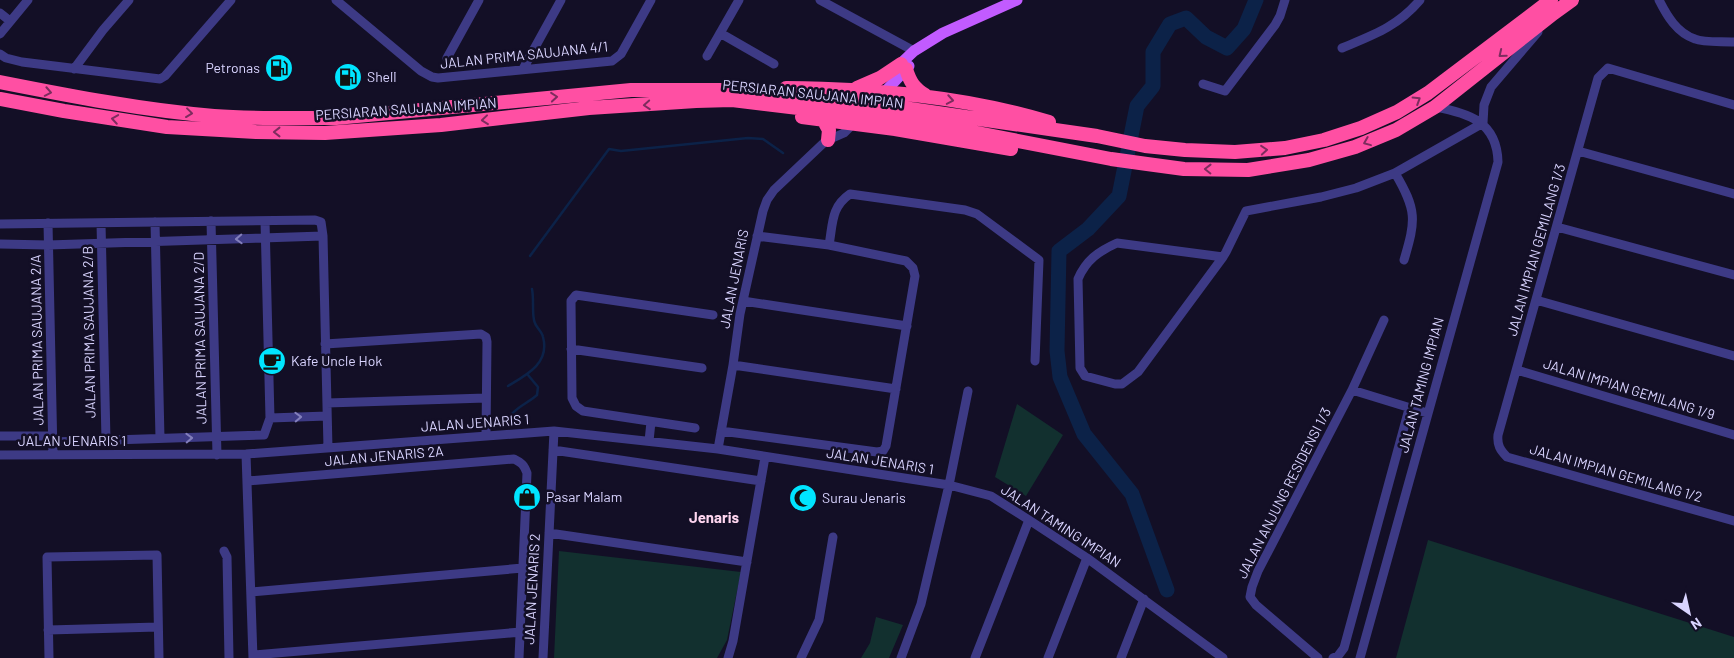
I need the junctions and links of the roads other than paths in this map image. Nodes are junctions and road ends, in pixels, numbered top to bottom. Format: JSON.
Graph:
{"nodes":[{"id":1,"x":28,"y":0,"type":"edge"},
{"id":2,"x":129,"y":0,"type":"edge"},
{"id":3,"x":231,"y":0,"type":"edge"},
{"id":4,"x":336,"y":0,"type":"edge"},
{"id":5,"x":480,"y":0,"type":"edge"},
{"id":6,"x":651,"y":0,"type":"edge"},
{"id":7,"x":739,"y":0,"type":"edge"},
{"id":8,"x":820,"y":0,"type":"edge"},
{"id":9,"x":1017,"y":0,"type":"edge"},
{"id":10,"x":1285,"y":0,"type":"edge"},
{"id":11,"x":1420,"y":0,"type":"edge"},
{"id":12,"x":1572,"y":0,"type":"edge"},
{"id":13,"x":1659,"y":0,"type":"edge"},
{"id":14,"x":559,"y":1,"type":"edge"},
{"id":15,"x":1553,"y":6,"type":"edge"},
{"id":16,"x":0,"y":13,"type":"edge"},
{"id":17,"x":10,"y":21,"type":"junction"},
{"id":18,"x":720,"y":33,"type":"junction"},
{"id":19,"x":0,"y":34,"type":"edge"},
{"id":20,"x":930,"y":42,"type":"junction"},
{"id":21,"x":1734,"y":42,"type":"edge"},
{"id":22,"x":1342,"y":48,"type":"dead end"},
{"id":23,"x":914,"y":51,"type":"junction"},
{"id":24,"x":0,"y":54,"type":"edge"},
{"id":25,"x":707,"y":56,"type":"dead end"},
{"id":26,"x":447,"y":58,"type":"dead end"},
{"id":27,"x":774,"y":64,"type":"dead end"},
{"id":28,"x":904,"y":66,"type":"junction"},
{"id":29,"x":74,"y":69,"type":"junction"},
{"id":30,"x":523,"y":69,"type":"junction"},
{"id":31,"x":0,"y":82,"type":"edge"},
{"id":32,"x":1203,"y":84,"type":"dead end"},
{"id":33,"x":854,"y":89,"type":"junction"},
{"id":34,"x":720,"y":90,"type":"junction"},
{"id":35,"x":879,"y":91,"type":"junction"},
{"id":36,"x":926,"y":96,"type":"junction"},
{"id":37,"x":0,"y":99,"type":"edge"},
{"id":38,"x":1734,"y":106,"type":"edge"},
{"id":39,"x":1435,"y":107,"type":"junction"},
{"id":40,"x":820,"y":110,"type":"junction"},
{"id":41,"x":932,"y":118,"type":"junction"},
{"id":42,"x":847,"y":123,"type":"junction"},
{"id":43,"x":1483,"y":123,"type":"junction"},
{"id":44,"x":1097,"y":136,"type":"junction"},
{"id":45,"x":828,"y":140,"type":"junction"},
{"id":46,"x":1578,"y":151,"type":"junction"},
{"id":47,"x":1111,"y":162,"type":"junction"},
{"id":48,"x":1396,"y":173,"type":"junction"},
{"id":49,"x":1734,"y":194,"type":"edge"},
{"id":50,"x":265,"y":221,"type":"junction"},
{"id":51,"x":155,"y":222,"type":"junction"},
{"id":52,"x":211,"y":222,"type":"junction"},
{"id":53,"x":48,"y":223,"type":"junction"},
{"id":54,"x":101,"y":223,"type":"junction"},
{"id":55,"x":0,"y":224,"type":"edge"},
{"id":56,"x":1556,"y":227,"type":"junction"},
{"id":57,"x":322,"y":231,"type":"junction"},
{"id":58,"x":757,"y":236,"type":"junction"},
{"id":59,"x":265,"y":238,"type":"junction"},
{"id":60,"x":212,"y":240,"type":"junction"},
{"id":61,"x":156,"y":241,"type":"junction"},
{"id":62,"x":101,"y":243,"type":"junction"},
{"id":63,"x":0,"y":244,"type":"edge"},
{"id":64,"x":829,"y":244,"type":"junction"},
{"id":65,"x":48,"y":245,"type":"junction"},
{"id":66,"x":1223,"y":257,"type":"junction"},
{"id":67,"x":1404,"y":260,"type":"dead end"},
{"id":68,"x":1734,"y":275,"type":"edge"},
{"id":69,"x":1536,"y":300,"type":"junction"},
{"id":70,"x":743,"y":301,"type":"junction"},
{"id":71,"x":713,"y":315,"type":"dead end"},
{"id":72,"x":1384,"y":320,"type":"dead end"},
{"id":73,"x":907,"y":326,"type":"junction"},
{"id":74,"x":325,"y":344,"type":"junction"},
{"id":75,"x":571,"y":349,"type":"junction"},
{"id":76,"x":1734,"y":356,"type":"edge"},
{"id":77,"x":1035,"y":361,"type":"dead end"},
{"id":78,"x":733,"y":365,"type":"junction"},
{"id":79,"x":702,"y":368,"type":"dead end"},
{"id":80,"x":1517,"y":370,"type":"junction"},
{"id":81,"x":896,"y":389,"type":"junction"},
{"id":82,"x":1352,"y":390,"type":"junction"},
{"id":83,"x":968,"y":391,"type":"dead end"},
{"id":84,"x":486,"y":398,"type":"junction"},
{"id":85,"x":326,"y":403,"type":"junction"},
{"id":86,"x":1409,"y":409,"type":"junction"},
{"id":87,"x":1427,"y":413,"type":"junction"},
{"id":88,"x":327,"y":416,"type":"junction"},
{"id":89,"x":270,"y":418,"type":"junction"},
{"id":90,"x":651,"y":422,"type":"junction"},
{"id":91,"x":695,"y":428,"type":"dead end"},
{"id":92,"x":554,"y":431,"type":"junction"},
{"id":93,"x":721,"y":431,"type":"junction"},
{"id":94,"x":486,"y":435,"type":"junction"},
{"id":95,"x":1734,"y":435,"type":"edge"},
{"id":96,"x":0,"y":436,"type":"edge"},
{"id":97,"x":216,"y":437,"type":"junction"},
{"id":98,"x":160,"y":438,"type":"junction"},
{"id":99,"x":53,"y":439,"type":"junction"},
{"id":100,"x":106,"y":440,"type":"junction"},
{"id":101,"x":649,"y":441,"type":"junction"},
{"id":102,"x":1497,"y":443,"type":"joint"},
{"id":103,"x":328,"y":448,"type":"junction"},
{"id":104,"x":718,"y":449,"type":"junction"},
{"id":105,"x":553,"y":450,"type":"junction"},
{"id":106,"x":246,"y":454,"type":"junction"},
{"id":107,"x":0,"y":455,"type":"edge"},
{"id":108,"x":53,"y":455,"type":"junction"},
{"id":109,"x":217,"y":455,"type":"junction"},
{"id":110,"x":765,"y":457,"type":"junction"},
{"id":111,"x":248,"y":481,"type":"junction"},
{"id":112,"x":761,"y":481,"type":"junction"},
{"id":113,"x":949,"y":485,"type":"junction"},
{"id":114,"x":1029,"y":520,"type":"junction"},
{"id":115,"x":1734,"y":521,"type":"edge"},
{"id":116,"x":549,"y":533,"type":"junction"},
{"id":117,"x":833,"y":537,"type":"dead end"},
{"id":118,"x":224,"y":551,"type":"dead end"},
{"id":119,"x":1087,"y":558,"type":"junction"},
{"id":120,"x":746,"y":562,"type":"junction"},
{"id":121,"x":524,"y":568,"type":"junction"},
{"id":122,"x":251,"y":592,"type":"junction"},
{"id":123,"x":1144,"y":599,"type":"junction"},
{"id":124,"x":158,"y":627,"type":"junction"},
{"id":125,"x":48,"y":630,"type":"junction"},
{"id":126,"x":520,"y":632,"type":"junction"},
{"id":127,"x":253,"y":657,"type":"edge"},
{"id":128,"x":49,"y":658,"type":"edge"},
{"id":129,"x":159,"y":658,"type":"edge"},
{"id":130,"x":230,"y":658,"type":"edge"},
{"id":131,"x":519,"y":658,"type":"edge"},
{"id":132,"x":543,"y":658,"type":"edge"},
{"id":133,"x":729,"y":658,"type":"edge"},
{"id":134,"x":801,"y":658,"type":"edge"},
{"id":135,"x":901,"y":658,"type":"edge"},
{"id":136,"x":975,"y":658,"type":"edge"},
{"id":137,"x":1048,"y":658,"type":"edge"},
{"id":138,"x":1120,"y":658,"type":"edge"},
{"id":139,"x":1223,"y":658,"type":"edge"},
{"id":140,"x":1318,"y":658,"type":"edge"},
{"id":141,"x":1333,"y":658,"type":"edge"},
{"id":142,"x":1360,"y":658,"type":"edge"}],
"edges":[{"from":1,"to":17,"type":"street"},
{"from":2,"to":29,"type":"street"},
{"from":3,"to":29,"type":"street"},
{"from":4,"to":30,"type":"street","name":"JALAN PRIMA SAUJANA 4/1"},
{"from":5,"to":26,"type":"street"},
{"from":6,"to":30,"type":"street","name":"JALAN PRIMA SAUJANA 4/1"},
{"from":7,"to":18,"type":"street"},
{"from":8,"to":23,"type":"street"},
{"from":9,"to":20,"type":"main road"},
{"from":10,"to":32,"type":"street"},
{"from":11,"to":22,"type":"street"},
{"from":12,"to":15,"type":"highway","name":"PERSIARAN SAUJANA IMPIAN"},
{"from":13,"to":21,"type":"street"},
{"from":14,"to":30,"type":"street"},
{"from":15,"to":39,"type":"highway","name":"PERSIARAN SAUJANA IMPIAN","one_way":true},
{"from":15,"to":43,"type":"street"},
{"from":44,"to":15,"type":"highway","name":"PERSIARAN SAUJANA IMPIAN","one_way":true},
{"from":16,"to":17,"type":"street"},
{"from":17,"to":19,"type":"street"},
{"from":18,"to":25,"type":"street"},
{"from":18,"to":27,"type":"street"},
{"from":20,"to":23,"type":"main road"},
{"from":20,"to":28,"type":"main road"},
{"from":23,"to":28,"type":"main road"},
{"from":24,"to":29,"type":"street"},
{"from":28,"to":33,"type":"highway"},
{"from":28,"to":35,"type":"main road"},
{"from":28,"to":36,"type":"highway"},
{"from":31,"to":34,"type":"highway","name":"PERSIARAN SAUJANA IMPIAN","one_way":true},
{"from":33,"to":34,"type":"highway"},
{"from":33,"to":35,"type":"highway"},
{"from":34,"to":40,"type":"highway","name":"PERSIARAN SAUJANA IMPIAN"},
{"from":35,"to":36,"type":"highway"},
{"from":35,"to":42,"type":"main road"},
{"from":36,"to":44,"type":"highway","one_way":true},
{"from":40,"to":37,"type":"highway","name":"PERSIARAN SAUJANA IMPIAN","one_way":true},
{"from":38,"to":46,"type":"street","name":"JALAN IMPIAN GEMILANG 1/3"},
{"from":39,"to":43,"type":"street"},
{"from":39,"to":47,"type":"highway","name":"PERSIARAN SAUJANA IMPIAN","one_way":true},
{"from":40,"to":41,"type":"highway","name":"PERSIARAN SAUJANA IMPIAN"},
{"from":40,"to":42,"type":"highway"},
{"from":40,"to":45,"type":"highway"},
{"from":41,"to":44,"type":"highway","name":"PERSIARAN SAUJANA IMPIAN"},
{"from":41,"to":47,"type":"highway","name":"PERSIARAN SAUJANA IMPIAN"},
{"from":42,"to":45,"type":"street","name":"JALAN JENARIS"},
{"from":42,"to":47,"type":"highway"},
{"from":43,"to":48,"type":"street"},
{"from":43,"to":87,"type":"street","name":"JALAN TAMING IMPIAN"},
{"from":45,"to":58,"type":"street","name":"JALAN JENARIS"},
{"from":46,"to":49,"type":"street"},
{"from":46,"to":56,"type":"street","name":"JALAN IMPIAN GEMILANG 1/3"},
{"from":48,"to":66,"type":"street"},
{"from":48,"to":67,"type":"street"},
{"from":50,"to":52,"type":"street"},
{"from":50,"to":57,"type":"street"},
{"from":50,"to":59,"type":"street"},
{"from":51,"to":52,"type":"street"},
{"from":51,"to":54,"type":"street"},
{"from":51,"to":61,"type":"street"},
{"from":52,"to":60,"type":"street","name":"JALAN PRIMA SAUJANA 2/D"},
{"from":53,"to":54,"type":"street"},
{"from":53,"to":55,"type":"street"},
{"from":53,"to":65,"type":"street","name":"JALAN PRIMA SAUJANA 2/A"},
{"from":54,"to":62,"type":"street","name":"JALAN PRIMA SAUJANA 2/B"},
{"from":56,"to":68,"type":"street"},
{"from":56,"to":69,"type":"street","name":"JALAN IMPIAN GEMILANG 1/3"},
{"from":57,"to":59,"type":"street"},
{"from":57,"to":74,"type":"street"},
{"from":58,"to":64,"type":"street"},
{"from":58,"to":70,"type":"street","name":"JALAN JENARIS"},
{"from":59,"to":60,"type":"street","one_way":true},
{"from":59,"to":89,"type":"street"},
{"from":60,"to":61,"type":"street"},
{"from":60,"to":97,"type":"street","name":"JALAN PRIMA SAUJANA 2/D"},
{"from":61,"to":62,"type":"street"},
{"from":61,"to":98,"type":"street"},
{"from":62,"to":65,"type":"street"},
{"from":62,"to":100,"type":"street","name":"JALAN PRIMA SAUJANA 2/B"},
{"from":63,"to":65,"type":"street"},
{"from":64,"to":73,"type":"street"},
{"from":64,"to":77,"type":"street"},
{"from":65,"to":99,"type":"street","name":"JALAN PRIMA SAUJANA 2/A"},
{"from":66,"to":66,"type":"street"},
{"from":69,"to":76,"type":"street"},
{"from":69,"to":80,"type":"street","name":"JALAN IMPIAN GEMILANG 1/3"},
{"from":70,"to":73,"type":"street"},
{"from":70,"to":78,"type":"street","name":"JALAN JENARIS"},
{"from":71,"to":75,"type":"street"},
{"from":72,"to":82,"type":"street","name":"JALAN ANJUNG RESIDENSI 1/3"},
{"from":73,"to":81,"type":"street"},
{"from":74,"to":84,"type":"street"},
{"from":74,"to":85,"type":"street"},
{"from":75,"to":79,"type":"street"},
{"from":75,"to":90,"type":"street"},
{"from":78,"to":81,"type":"street"},
{"from":78,"to":93,"type":"street","name":"JALAN JENARIS"},
{"from":80,"to":95,"type":"street","name":"JALAN IMPIAN GEMILANG 1/9"},
{"from":80,"to":102,"type":"street","name":"JALAN IMPIAN GEMILANG 1/3"},
{"from":81,"to":93,"type":"street"},
{"from":82,"to":86,"type":"street"},
{"from":82,"to":140,"type":"street","name":"JALAN ANJUNG RESIDENSI 1/3"},
{"from":83,"to":113,"type":"street"},
{"from":84,"to":85,"type":"street"},
{"from":84,"to":94,"type":"street"},
{"from":85,"to":88,"type":"street"},
{"from":86,"to":87,"type":"street"},
{"from":86,"to":141,"type":"street"},
{"from":87,"to":142,"type":"street","name":"JALAN TAMING IMPIAN"},
{"from":89,"to":88,"type":"street","one_way":true},
{"from":88,"to":103,"type":"street"},
{"from":89,"to":97,"type":"street"},
{"from":90,"to":91,"type":"street"},
{"from":90,"to":101,"type":"street"},
{"from":92,"to":94,"type":"street","name":"JALAN JENARIS 1"},
{"from":92,"to":101,"type":"street","name":"JALAN JENARIS 1"},
{"from":92,"to":105,"type":"street","name":"JALAN JENARIS 2"},
{"from":93,"to":104,"type":"street","name":"JALAN JENARIS"},
{"from":94,"to":103,"type":"street","name":"JALAN JENARIS 1"},
{"from":96,"to":99,"type":"street"},
{"from":98,"to":97,"type":"street","one_way":true},
{"from":97,"to":109,"type":"street","name":"JALAN PRIMA SAUJANA 2/D"},
{"from":98,"to":100,"type":"street"},
{"from":99,"to":100,"type":"street"},
{"from":99,"to":108,"type":"street","name":"JALAN PRIMA SAUJANA 2/A"},
{"from":101,"to":104,"type":"street","name":"JALAN JENARIS 1"},
{"from":102,"to":115,"type":"street","name":"JALAN IMPIAN GEMILANG 1/2"},
{"from":103,"to":106,"type":"street","name":"JALAN JENARIS 1"},
{"from":104,"to":110,"type":"street","name":"JALAN JENARIS 1"},
{"from":105,"to":112,"type":"street"},
{"from":105,"to":116,"type":"street","name":"JALAN JENARIS 2"},
{"from":106,"to":109,"type":"street","name":"JALAN JENARIS 1"},
{"from":106,"to":111,"type":"street"},
{"from":107,"to":108,"type":"street","name":"JALAN JENARIS 1"},
{"from":108,"to":109,"type":"street","name":"JALAN JENARIS 1"},
{"from":110,"to":112,"type":"street"},
{"from":110,"to":113,"type":"street","name":"JALAN JENARIS 1"},
{"from":111,"to":121,"type":"street","name":"JALAN JENARIS 2A"},
{"from":111,"to":122,"type":"street"},
{"from":112,"to":120,"type":"street"},
{"from":113,"to":114,"type":"street","name":"JALAN TAMING IMPIAN"},
{"from":113,"to":135,"type":"street"},
{"from":114,"to":119,"type":"street","name":"JALAN TAMING IMPIAN"},
{"from":114,"to":136,"type":"street"},
{"from":116,"to":120,"type":"street"},
{"from":116,"to":132,"type":"street","name":"JALAN JENARIS 2"},
{"from":117,"to":134,"type":"street"},
{"from":118,"to":130,"type":"street"},
{"from":119,"to":123,"type":"street","name":"JALAN TAMING IMPIAN"},
{"from":119,"to":137,"type":"street"},
{"from":120,"to":133,"type":"street"},
{"from":121,"to":122,"type":"street"},
{"from":121,"to":126,"type":"street"},
{"from":122,"to":127,"type":"street"},
{"from":123,"to":138,"type":"street"},
{"from":123,"to":139,"type":"street","name":"JALAN TAMING IMPIAN"},
{"from":124,"to":125,"type":"street"},
{"from":124,"to":125,"type":"street"},
{"from":124,"to":129,"type":"street"},
{"from":125,"to":128,"type":"street"},
{"from":126,"to":127,"type":"street"},
{"from":126,"to":131,"type":"street"}]}
